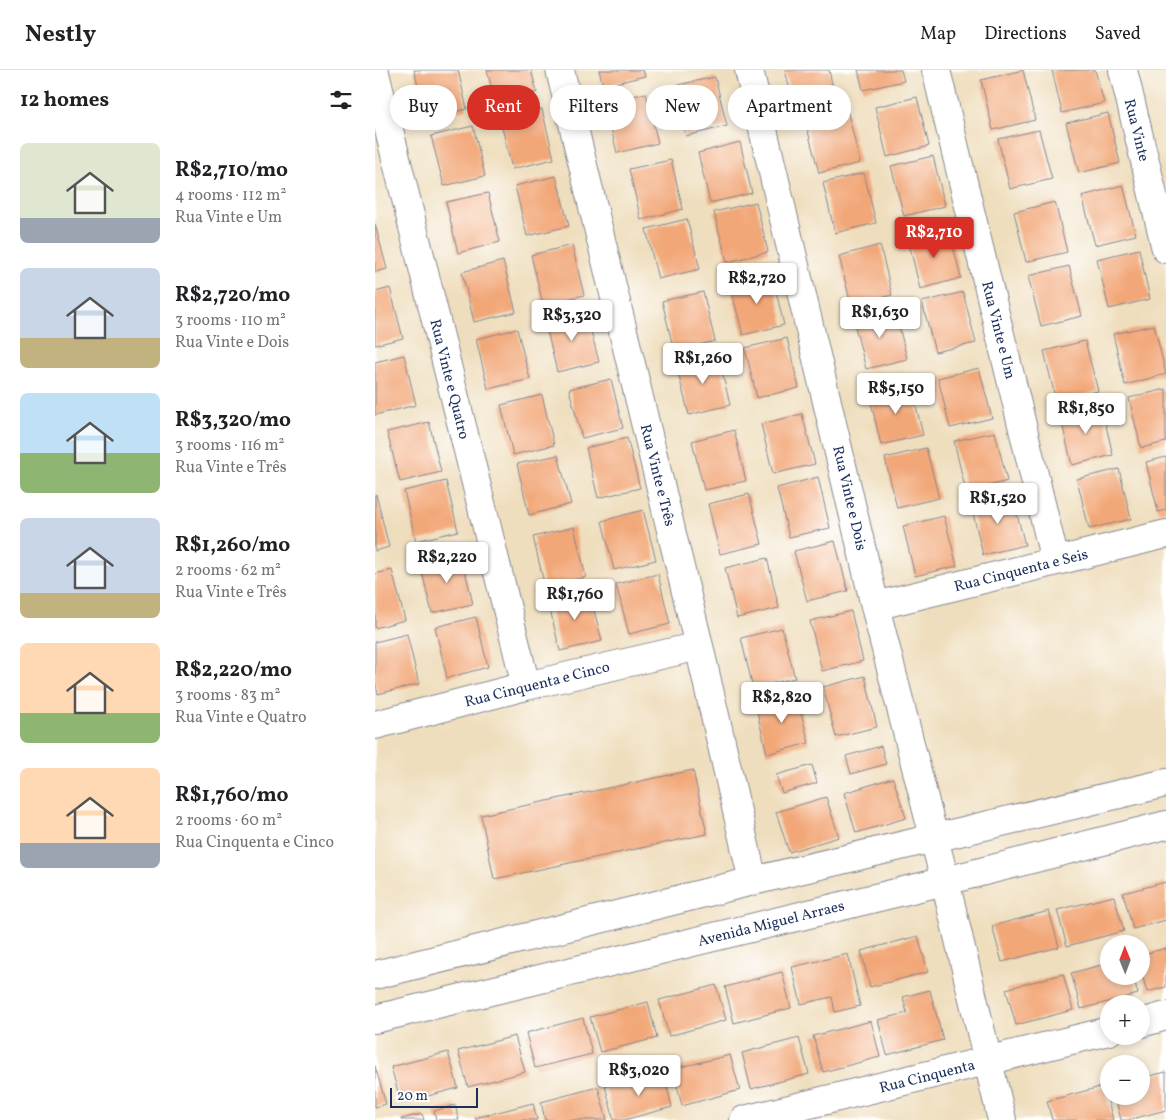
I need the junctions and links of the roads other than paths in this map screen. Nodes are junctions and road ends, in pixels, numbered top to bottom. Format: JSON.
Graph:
{"nodes":[{"id":1,"x":560,"y":70,"type":"edge"},
{"id":2,"x":749,"y":70,"type":"edge"},
{"id":3,"x":936,"y":70,"type":"edge"},
{"id":4,"x":1123,"y":70,"type":"edge"},
{"id":5,"x":375,"y":73,"type":"edge"},
{"id":6,"x":1166,"y":249,"type":"edge"},
{"id":7,"x":1166,"y":534,"type":"edge"},
{"id":8,"x":1055,"y":561,"type":"junction"},
{"id":9,"x":875,"y":606,"type":"junction"},
{"id":10,"x":699,"y":646,"type":"junction"},
{"id":11,"x":526,"y":686,"type":"junction"},
{"id":12,"x":375,"y":725,"type":"edge"},
{"id":13,"x":1166,"y":783,"type":"edge"},
{"id":14,"x":1166,"y":825,"type":"edge"},
{"id":15,"x":933,"y":838,"type":"junction"},
{"id":16,"x":753,"y":881,"type":"junction"},
{"id":17,"x":945,"y":881,"type":"junction"},
{"id":18,"x":375,"y":975,"type":"edge"},
{"id":19,"x":1166,"y":1016,"type":"edge"},
{"id":20,"x":375,"y":1019,"type":"edge"},
{"id":21,"x":1150,"y":1020,"type":"edge"},
{"id":22,"x":1100,"y":1033,"type":"edge"},
{"id":23,"x":987,"y":1061,"type":"junction"},
{"id":24,"x":745,"y":1120,"type":"edge"},
{"id":25,"x":1003,"y":1120,"type":"edge"}],
"edges":[{"from":1,"to":10,"type":"street","name":"Rua Vinte e Três"},
{"from":2,"to":9,"type":"street","name":"Rua Vinte e Dois"},
{"from":3,"to":8,"type":"street","name":"Rua Vinte e Um"},
{"from":4,"to":6,"type":"street","name":"Rua Vinte"},
{"from":5,"to":11,"type":"street","name":"Rua Vinte e Quatro"},
{"from":7,"to":8,"type":"street","name":"Rua Cinquenta e Seis"},
{"from":8,"to":9,"type":"street","name":"Rua Cinquenta e Seis"},
{"from":9,"to":15,"type":"street","name":"Rua Vinte e Dois"},
{"from":10,"to":11,"type":"street","name":"Rua Cinquenta e Cinco"},
{"from":10,"to":16,"type":"street","name":"Rua Vinte e Três"},
{"from":11,"to":12,"type":"street","name":"Rua Cinquenta e Cinco"},
{"from":13,"to":15,"type":"street"},
{"from":14,"to":17,"type":"street","name":"Avenida Miguel Arraes"},
{"from":15,"to":16,"type":"street"},
{"from":15,"to":17,"type":"street","name":"Rua Vinte e Dois"},
{"from":16,"to":18,"type":"street"},
{"from":17,"to":20,"type":"street","name":"Avenida Miguel Arraes"},
{"from":17,"to":23,"type":"street","name":"Rua Vinte e Dois"},
{"from":19,"to":21,"type":"street"},
{"from":22,"to":23,"type":"street","name":"Rua Cinquenta"},
{"from":23,"to":24,"type":"street","name":"Rua Cinquenta"},
{"from":23,"to":25,"type":"street","name":"Rua Vinte e Dois"}]}
